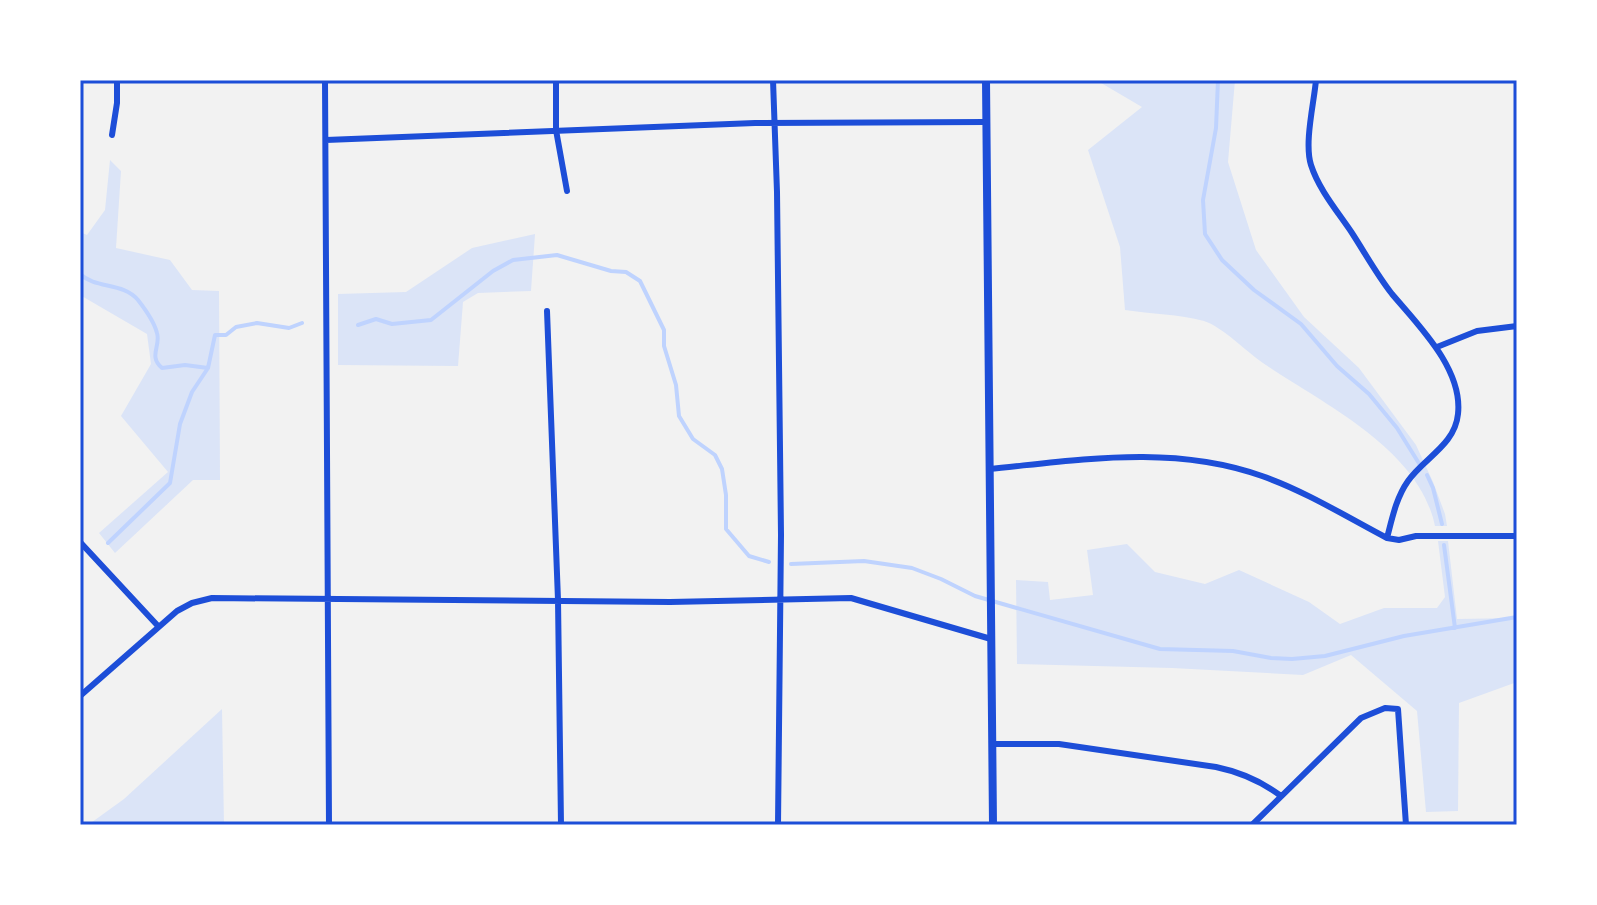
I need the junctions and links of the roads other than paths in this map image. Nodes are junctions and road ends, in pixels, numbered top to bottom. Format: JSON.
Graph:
{"nodes":[{"id":1,"x":117,"y":80,"type":"edge"},
{"id":2,"x":325,"y":80,"type":"edge"},
{"id":3,"x":556,"y":80,"type":"edge"},
{"id":4,"x":773,"y":80,"type":"edge"},
{"id":5,"x":986,"y":80,"type":"edge"},
{"id":6,"x":1316,"y":80,"type":"edge"},
{"id":7,"x":986,"y":122,"type":"junction"},
{"id":8,"x":774,"y":124,"type":"junction"},
{"id":9,"x":556,"y":130,"type":"junction"},
{"id":10,"x":112,"y":135,"type":"dead end"},
{"id":11,"x":326,"y":140,"type":"junction"},
{"id":12,"x":567,"y":191,"type":"dead end"},
{"id":13,"x":547,"y":311,"type":"dead end"},
{"id":14,"x":1517,"y":326,"type":"edge"},
{"id":15,"x":1437,"y":347,"type":"junction"},
{"id":16,"x":989,"y":469,"type":"junction"},
{"id":17,"x":1517,"y":536,"type":"edge"},
{"id":18,"x":1387,"y":538,"type":"junction"},
{"id":19,"x":80,"y":542,"type":"edge"},
{"id":20,"x":779,"y":598,"type":"junction"},
{"id":21,"x":328,"y":599,"type":"junction"},
{"id":22,"x":558,"y":600,"type":"junction"},
{"id":23,"x":158,"y":626,"type":"junction"},
{"id":24,"x":991,"y":639,"type":"junction"},
{"id":25,"x":80,"y":696,"type":"edge"},
{"id":26,"x":992,"y":744,"type":"junction"},
{"id":27,"x":1281,"y":796,"type":"junction"},
{"id":28,"x":329,"y":825,"type":"edge"},
{"id":29,"x":561,"y":825,"type":"edge"},
{"id":30,"x":778,"y":825,"type":"edge"},
{"id":31,"x":993,"y":825,"type":"edge"},
{"id":32,"x":1252,"y":825,"type":"edge"},
{"id":33,"x":1406,"y":825,"type":"edge"}],
"edges":[{"from":1,"to":10,"type":"street"},
{"from":2,"to":11,"type":"street"},
{"from":3,"to":9,"type":"street"},
{"from":4,"to":8,"type":"street"},
{"from":5,"to":7,"type":"street"},
{"from":6,"to":15,"type":"street"},
{"from":7,"to":8,"type":"street"},
{"from":7,"to":16,"type":"street"},
{"from":8,"to":9,"type":"street"},
{"from":8,"to":20,"type":"street"},
{"from":9,"to":11,"type":"street"},
{"from":9,"to":12,"type":"street"},
{"from":11,"to":21,"type":"street"},
{"from":13,"to":22,"type":"street"},
{"from":14,"to":15,"type":"street"},
{"from":15,"to":18,"type":"street"},
{"from":16,"to":18,"type":"street"},
{"from":16,"to":24,"type":"street"},
{"from":17,"to":18,"type":"street"},
{"from":19,"to":23,"type":"street"},
{"from":20,"to":22,"type":"street"},
{"from":20,"to":24,"type":"street"},
{"from":20,"to":30,"type":"street"},
{"from":21,"to":22,"type":"street"},
{"from":21,"to":23,"type":"street"},
{"from":21,"to":28,"type":"street"},
{"from":22,"to":29,"type":"street"},
{"from":23,"to":25,"type":"street"},
{"from":24,"to":26,"type":"street"},
{"from":26,"to":27,"type":"street"},
{"from":26,"to":31,"type":"street"},
{"from":27,"to":32,"type":"street"},
{"from":27,"to":33,"type":"street"}]}
